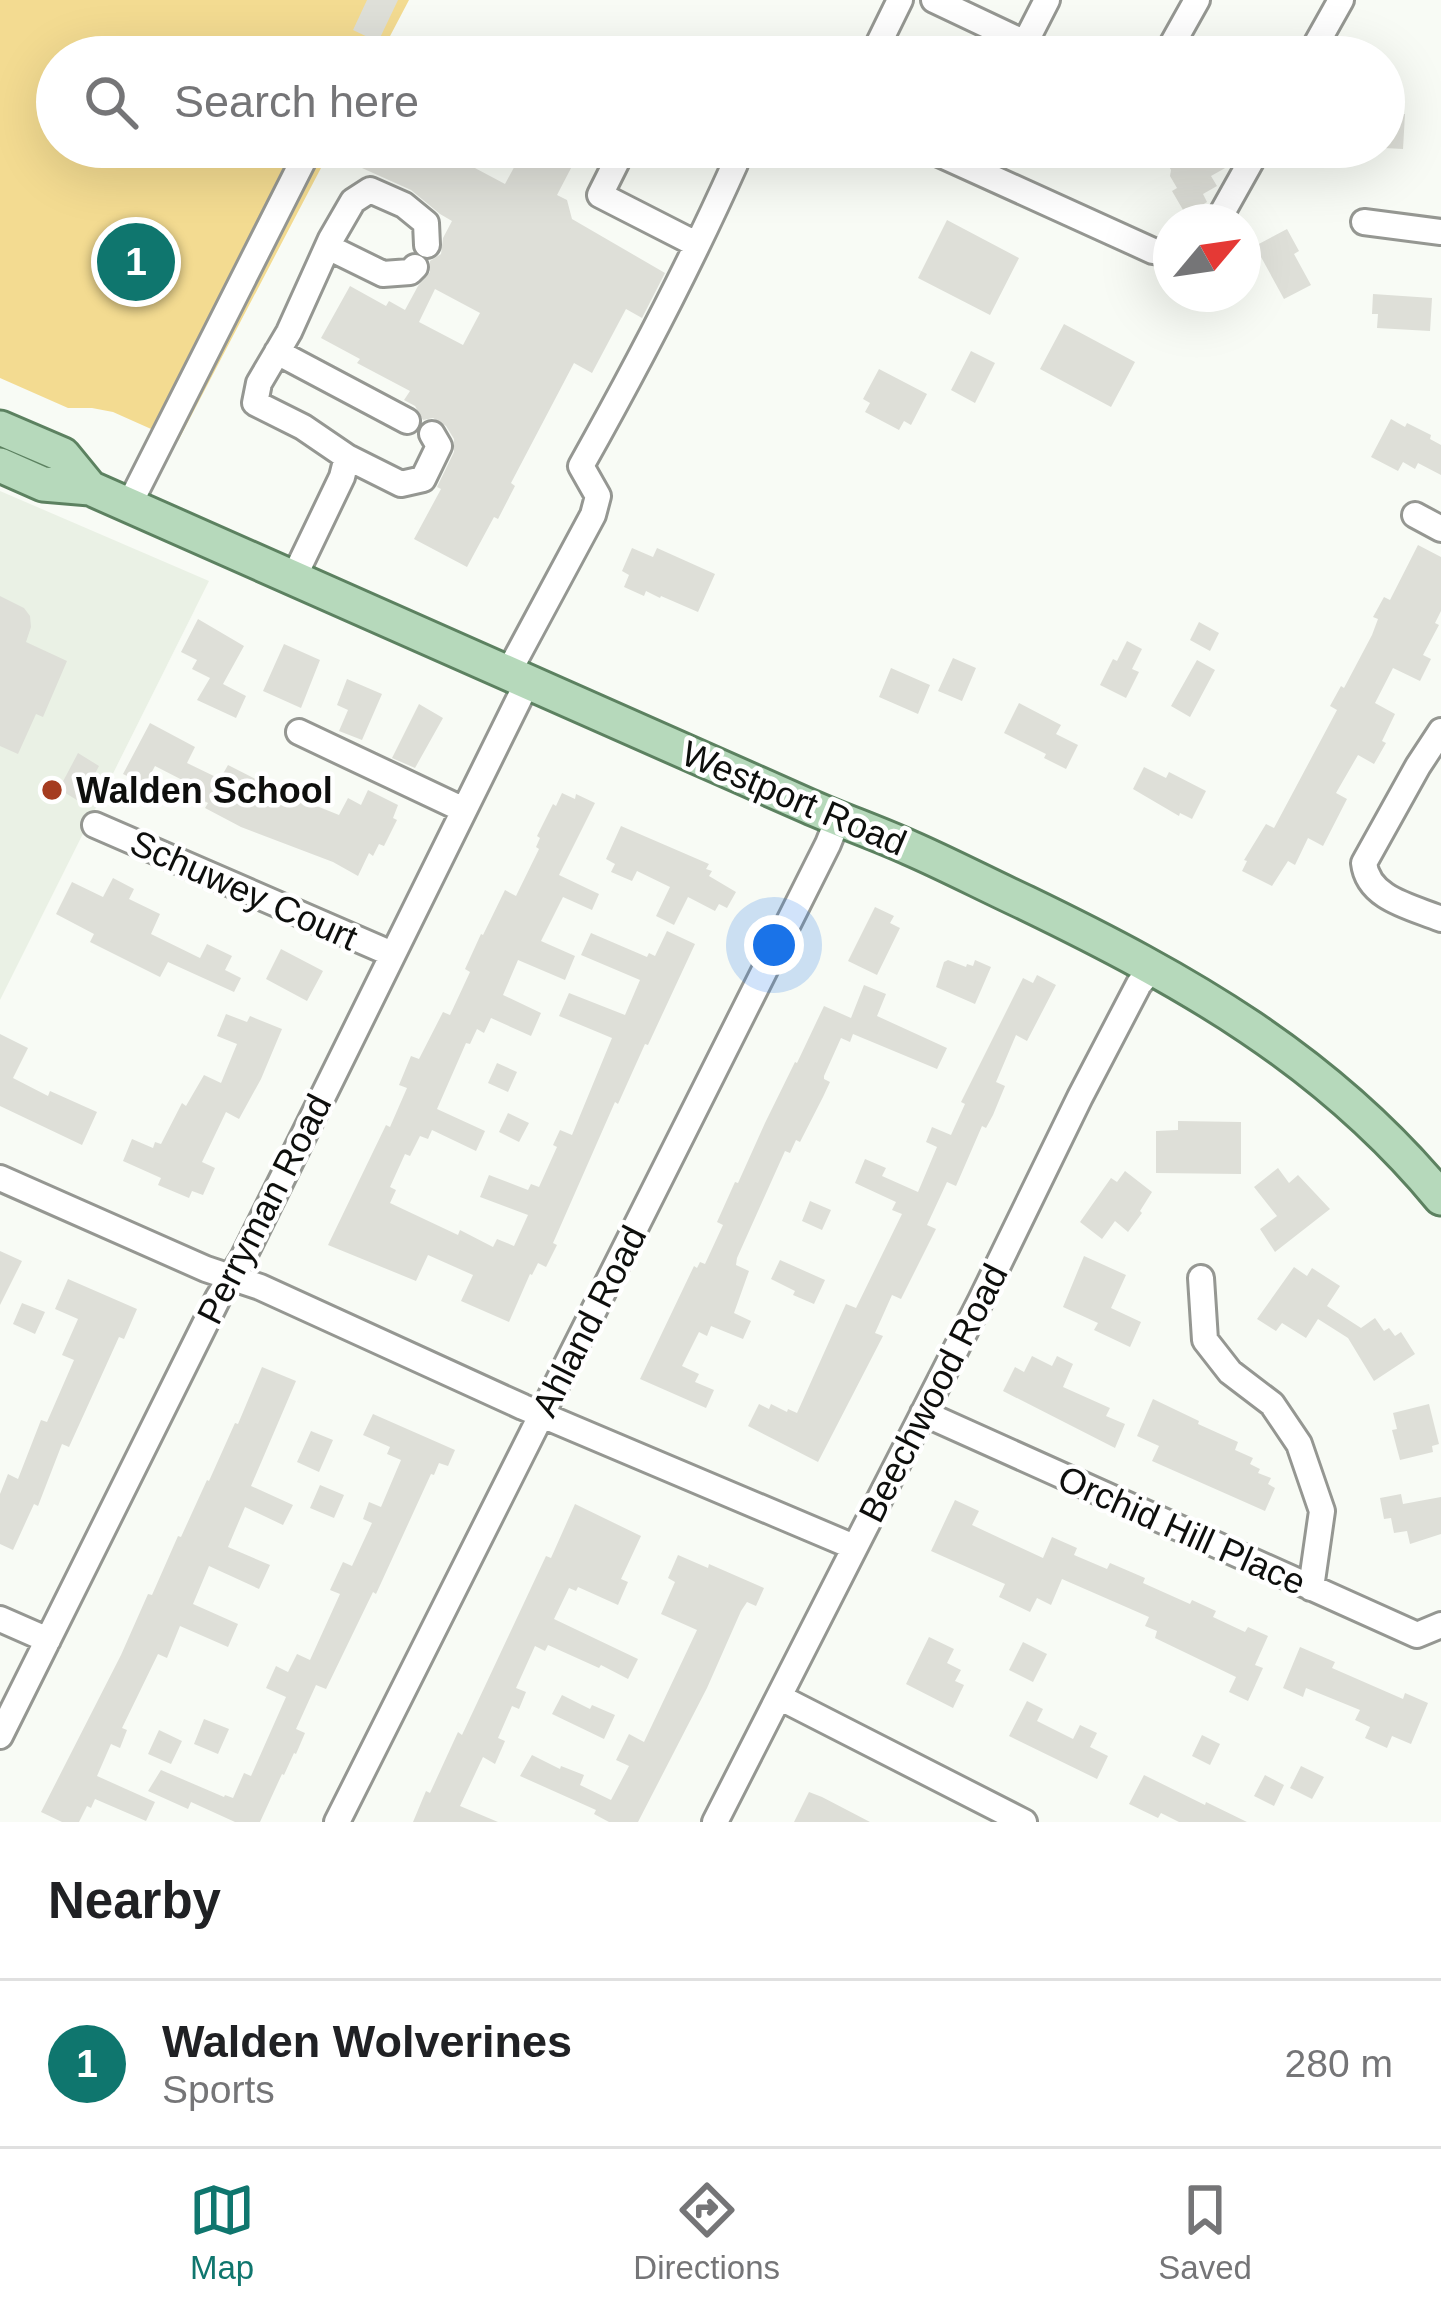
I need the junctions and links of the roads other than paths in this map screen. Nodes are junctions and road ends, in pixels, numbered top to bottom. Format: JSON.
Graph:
{"nodes":[{"id":1,"x":900,"y":0,"type":"edge"},
{"id":2,"x":934,"y":0,"type":"edge"},
{"id":3,"x":1047,"y":0,"type":"edge"},
{"id":4,"x":1197,"y":0,"type":"edge"},
{"id":5,"x":1341,"y":0,"type":"edge"},
{"id":6,"x":882,"y":36,"type":"edge"},
{"id":7,"x":1010,"y":36,"type":"edge"},
{"id":8,"x":1029,"y":36,"type":"edge"},
{"id":9,"x":1177,"y":36,"type":"edge"},
{"id":10,"x":1321,"y":36,"type":"edge"},
{"id":11,"x":299,"y":168,"type":"edge"},
{"id":12,"x":614,"y":168,"type":"edge"},
{"id":13,"x":733,"y":168,"type":"edge"},
{"id":14,"x":970,"y":168,"type":"edge"},
{"id":15,"x":1247,"y":168,"type":"edge"},
{"id":16,"x":1227,"y":204,"type":"edge"},
{"id":17,"x":1364,"y":222,"type":"dead end"},
{"id":18,"x":1441,"y":232,"type":"edge"},
{"id":19,"x":696,"y":244,"type":"junction"},
{"id":20,"x":328,"y":247,"type":"junction"},
{"id":21,"x":1153,"y":251,"type":"edge"},
{"id":22,"x":277,"y":352,"type":"junction"},
{"id":23,"x":407,"y":421,"type":"dead end"},
{"id":24,"x":0,"y":428,"type":"edge"},
{"id":25,"x":432,"y":434,"type":"dead end"},
{"id":26,"x":347,"y":457,"type":"junction"},
{"id":27,"x":0,"y":465,"type":"edge"},
{"id":28,"x":90,"y":488,"type":"junction"},
{"id":29,"x":129,"y":505,"type":"junction"},
{"id":30,"x":1415,"y":515,"type":"dead end"},
{"id":31,"x":1441,"y":529,"type":"edge"},
{"id":32,"x":293,"y":577,"type":"junction"},
{"id":33,"x":518,"y":677,"type":"junction"},
{"id":34,"x":1441,"y":731,"type":"edge"},
{"id":35,"x":299,"y":732,"type":"dead end"},
{"id":36,"x":464,"y":810,"type":"junction"},
{"id":37,"x":838,"y":819,"type":"junction"},
{"id":38,"x":95,"y":825,"type":"dead end"},
{"id":39,"x":1441,"y":919,"type":"edge"},
{"id":40,"x":392,"y":954,"type":"junction"},
{"id":41,"x":1154,"y":967,"type":"junction"},
{"id":42,"x":0,"y":1178,"type":"edge"},
{"id":43,"x":1441,"y":1198,"type":"edge"},
{"id":44,"x":231,"y":1278,"type":"junction"},
{"id":45,"x":1201,"y":1278,"type":"dead end"},
{"id":46,"x":923,"y":1413,"type":"junction"},
{"id":47,"x":541,"y":1415,"type":"junction"},
{"id":48,"x":854,"y":1547,"type":"junction"},
{"id":49,"x":1311,"y":1588,"type":"junction"},
{"id":50,"x":0,"y":1619,"type":"edge"},
{"id":51,"x":1441,"y":1625,"type":"edge"},
{"id":52,"x":48,"y":1640,"type":"junction"},
{"id":53,"x":779,"y":1697,"type":"junction"},
{"id":54,"x":0,"y":1736,"type":"edge"},
{"id":55,"x":338,"y":1822,"type":"edge"},
{"id":56,"x":715,"y":1822,"type":"edge"},
{"id":57,"x":1024,"y":1822,"type":"edge"}],
"edges":[{"from":1,"to":6,"type":"street"},
{"from":2,"to":7,"type":"street"},
{"from":3,"to":8,"type":"street"},
{"from":4,"to":9,"type":"street"},
{"from":5,"to":10,"type":"street"},
{"from":11,"to":29,"type":"street"},
{"from":12,"to":19,"type":"street"},
{"from":13,"to":19,"type":"street"},
{"from":14,"to":21,"type":"street"},
{"from":15,"to":16,"type":"street"},
{"from":17,"to":18,"type":"street"},
{"from":19,"to":33,"type":"street","name":"Perryman Road"},
{"from":20,"to":20,"type":"street"},
{"from":20,"to":22,"type":"street"},
{"from":22,"to":23,"type":"street"},
{"from":22,"to":26,"type":"street"},
{"from":24,"to":28,"type":"main road","name":"Westport Road"},
{"from":25,"to":26,"type":"street"},
{"from":26,"to":32,"type":"street"},
{"from":27,"to":28,"type":"main road","name":"Westport Road"},
{"from":28,"to":29,"type":"main road","name":"Westport Road"},
{"from":29,"to":32,"type":"main road","name":"Westport Road"},
{"from":30,"to":31,"type":"street"},
{"from":32,"to":33,"type":"main road","name":"Westport Road"},
{"from":33,"to":36,"type":"street","name":"Perryman Road"},
{"from":33,"to":37,"type":"main road","name":"Westport Road"},
{"from":34,"to":39,"type":"street"},
{"from":35,"to":36,"type":"street"},
{"from":36,"to":40,"type":"street","name":"Perryman Road"},
{"from":37,"to":41,"type":"main road","name":"Westport Road"},
{"from":37,"to":47,"type":"street","name":"Ahland Road"},
{"from":38,"to":40,"type":"street","name":"Schuwey Court"},
{"from":40,"to":44,"type":"street","name":"Perryman Road"},
{"from":41,"to":43,"type":"main road","name":"Westport Road"},
{"from":41,"to":46,"type":"street","name":"Beechwood Road"},
{"from":42,"to":44,"type":"street"},
{"from":44,"to":47,"type":"street"},
{"from":44,"to":52,"type":"street","name":"Perryman Road"},
{"from":45,"to":49,"type":"street"},
{"from":46,"to":48,"type":"street","name":"Beechwood Road"},
{"from":46,"to":49,"type":"street","name":"Orchid Hill Place"},
{"from":47,"to":48,"type":"street"},
{"from":47,"to":55,"type":"street","name":"Ahland Road"},
{"from":48,"to":53,"type":"street","name":"Beechwood Road"},
{"from":49,"to":51,"type":"street","name":"Orchid Hill Place"},
{"from":50,"to":52,"type":"street"},
{"from":52,"to":54,"type":"street","name":"Perryman Road"},
{"from":53,"to":56,"type":"street","name":"Beechwood Road"},
{"from":53,"to":57,"type":"street"}]}
